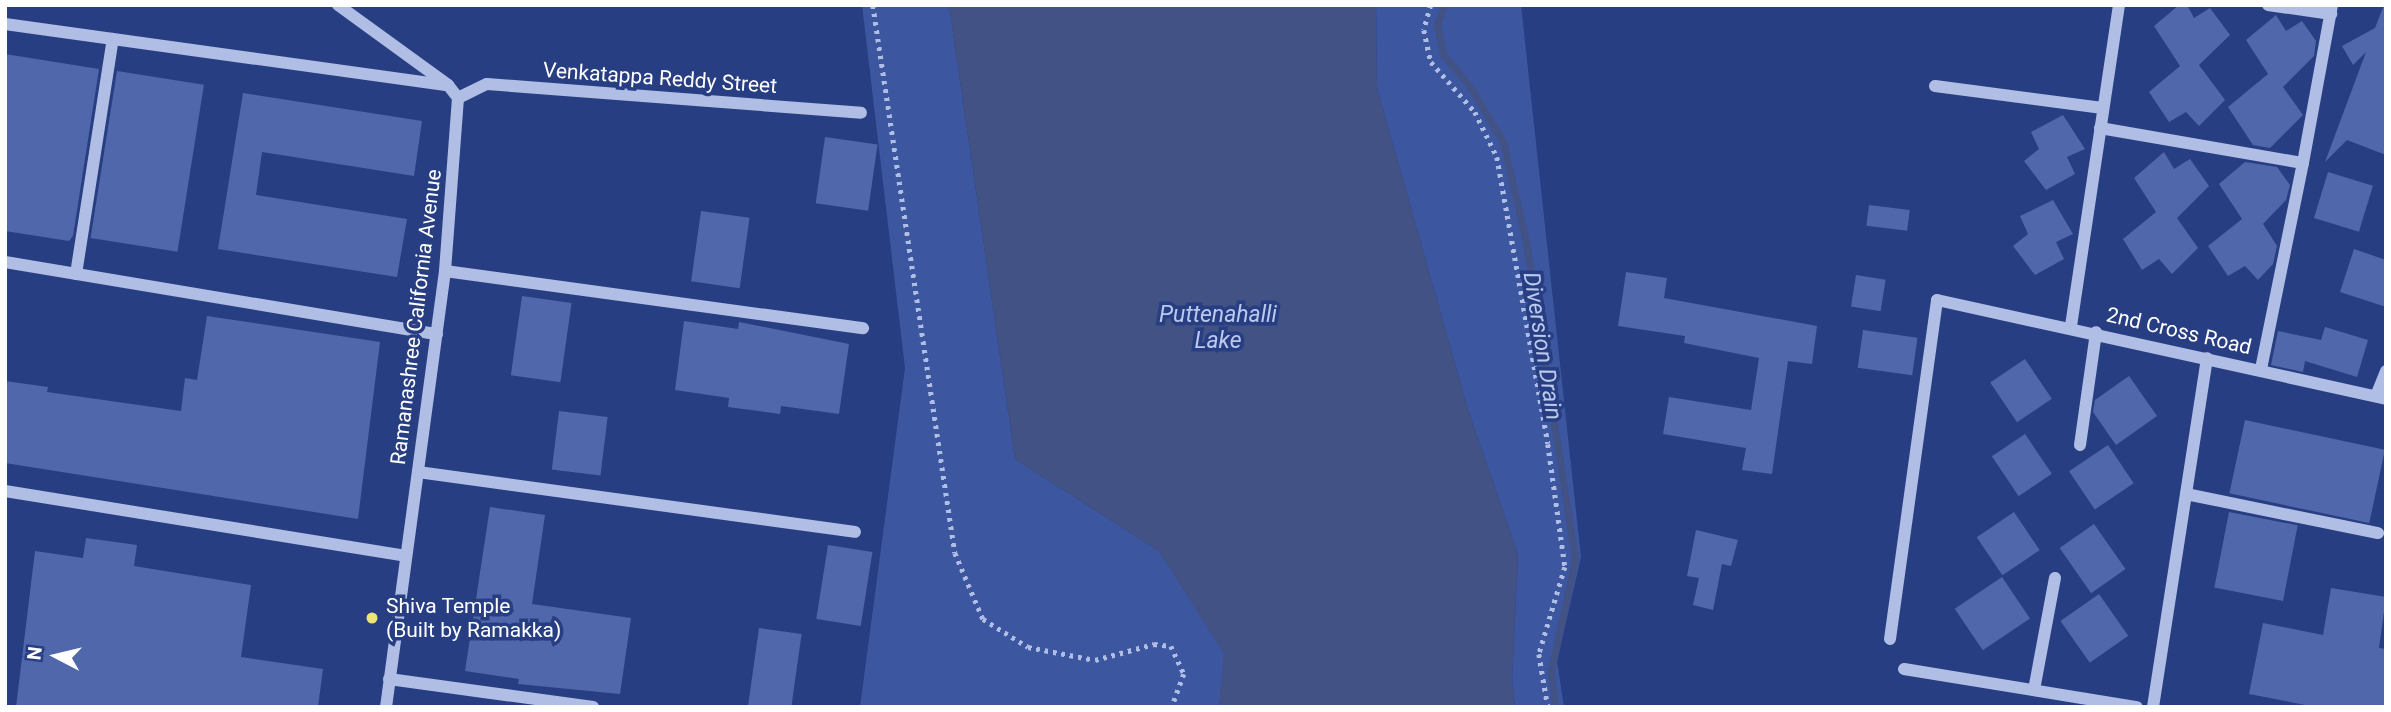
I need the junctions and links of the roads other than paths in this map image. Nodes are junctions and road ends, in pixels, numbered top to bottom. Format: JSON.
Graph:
{"nodes":[{"id":1,"x":338,"y":5,"type":"edge"},
{"id":2,"x":2119,"y":5,"type":"edge"},
{"id":3,"x":2268,"y":5,"type":"edge"},
{"id":4,"x":2332,"y":10,"type":"edge"},
{"id":5,"x":5,"y":24,"type":"edge"},
{"id":6,"x":113,"y":39,"type":"junction"},
{"id":7,"x":448,"y":85,"type":"junction"},
{"id":8,"x":1935,"y":86,"type":"dead end"},
{"id":9,"x":458,"y":98,"type":"junction"},
{"id":10,"x":2104,"y":108,"type":"junction"},
{"id":11,"x":861,"y":113,"type":"dead end"},
{"id":12,"x":2100,"y":128,"type":"junction"},
{"id":13,"x":2303,"y":163,"type":"junction"},
{"id":14,"x":5,"y":262,"type":"edge"},
{"id":15,"x":445,"y":271,"type":"junction"},
{"id":16,"x":76,"y":274,"type":"junction"},
{"id":17,"x":2071,"y":326,"type":"junction"},
{"id":18,"x":863,"y":328,"type":"dead end"},
{"id":19,"x":2096,"y":332,"type":"junction"},
{"id":20,"x":437,"y":334,"type":"junction"},
{"id":21,"x":2207,"y":358,"type":"junction"},
{"id":22,"x":2261,"y":369,"type":"junction"},
{"id":23,"x":2386,"y":371,"type":"edge"},
{"id":24,"x":2381,"y":397,"type":"edge"},
{"id":25,"x":2080,"y":445,"type":"dead end"},
{"id":26,"x":418,"y":472,"type":"junction"},
{"id":27,"x":5,"y":491,"type":"edge"},
{"id":28,"x":2186,"y":494,"type":"junction"},
{"id":29,"x":855,"y":532,"type":"dead end"},
{"id":30,"x":2378,"y":533,"type":"dead end"},
{"id":31,"x":406,"y":556,"type":"junction"},
{"id":32,"x":2055,"y":579,"type":"dead end"},
{"id":33,"x":1890,"y":639,"type":"dead end"},
{"id":34,"x":1904,"y":669,"type":"dead end"},
{"id":35,"x":389,"y":679,"type":"junction"},
{"id":36,"x":2034,"y":690,"type":"junction"},
{"id":37,"x":386,"y":707,"type":"edge"},
{"id":38,"x":593,"y":707,"type":"edge"},
{"id":39,"x":2137,"y":707,"type":"edge"},
{"id":40,"x":2153,"y":707,"type":"edge"}],
"edges":[{"from":1,"to":7,"type":"street"},
{"from":2,"to":10,"type":"street"},
{"from":3,"to":4,"type":"street"},
{"from":4,"to":13,"type":"street"},
{"from":5,"to":6,"type":"street"},
{"from":6,"to":7,"type":"street"},
{"from":6,"to":16,"type":"street"},
{"from":7,"to":9,"type":"street"},
{"from":8,"to":10,"type":"street"},
{"from":9,"to":11,"type":"street","name":"Venkatappa Reddy Street"},
{"from":9,"to":15,"type":"street","name":"Ramanashree California Avenue"},
{"from":10,"to":12,"type":"street"},
{"from":12,"to":13,"type":"street"},
{"from":12,"to":17,"type":"street"},
{"from":13,"to":22,"type":"street"},
{"from":14,"to":16,"type":"street"},
{"from":15,"to":18,"type":"street"},
{"from":15,"to":20,"type":"street","name":"Ramanashree California Avenue"},
{"from":16,"to":20,"type":"street"},
{"from":17,"to":19,"type":"street","name":"2nd Cross Road"},
{"from":17,"to":33,"type":"street","name":"2nd Cross Road"},
{"from":19,"to":21,"type":"street","name":"2nd Cross Road"},
{"from":19,"to":25,"type":"street"},
{"from":20,"to":26,"type":"street","name":"Ramanashree California Avenue"},
{"from":21,"to":22,"type":"street","name":"2nd Cross Road"},
{"from":21,"to":28,"type":"street"},
{"from":22,"to":24,"type":"street","name":"2nd Cross Road"},
{"from":23,"to":24,"type":"street"},
{"from":26,"to":29,"type":"street"},
{"from":26,"to":31,"type":"street","name":"Ramanashree California Avenue"},
{"from":27,"to":31,"type":"street"},
{"from":28,"to":30,"type":"street"},
{"from":28,"to":40,"type":"street"},
{"from":31,"to":35,"type":"street","name":"Ramanashree California Avenue"},
{"from":32,"to":36,"type":"street"},
{"from":34,"to":36,"type":"street"},
{"from":35,"to":37,"type":"street","name":"Ramanashree California Avenue"},
{"from":35,"to":38,"type":"street"},
{"from":36,"to":39,"type":"street"}]}
